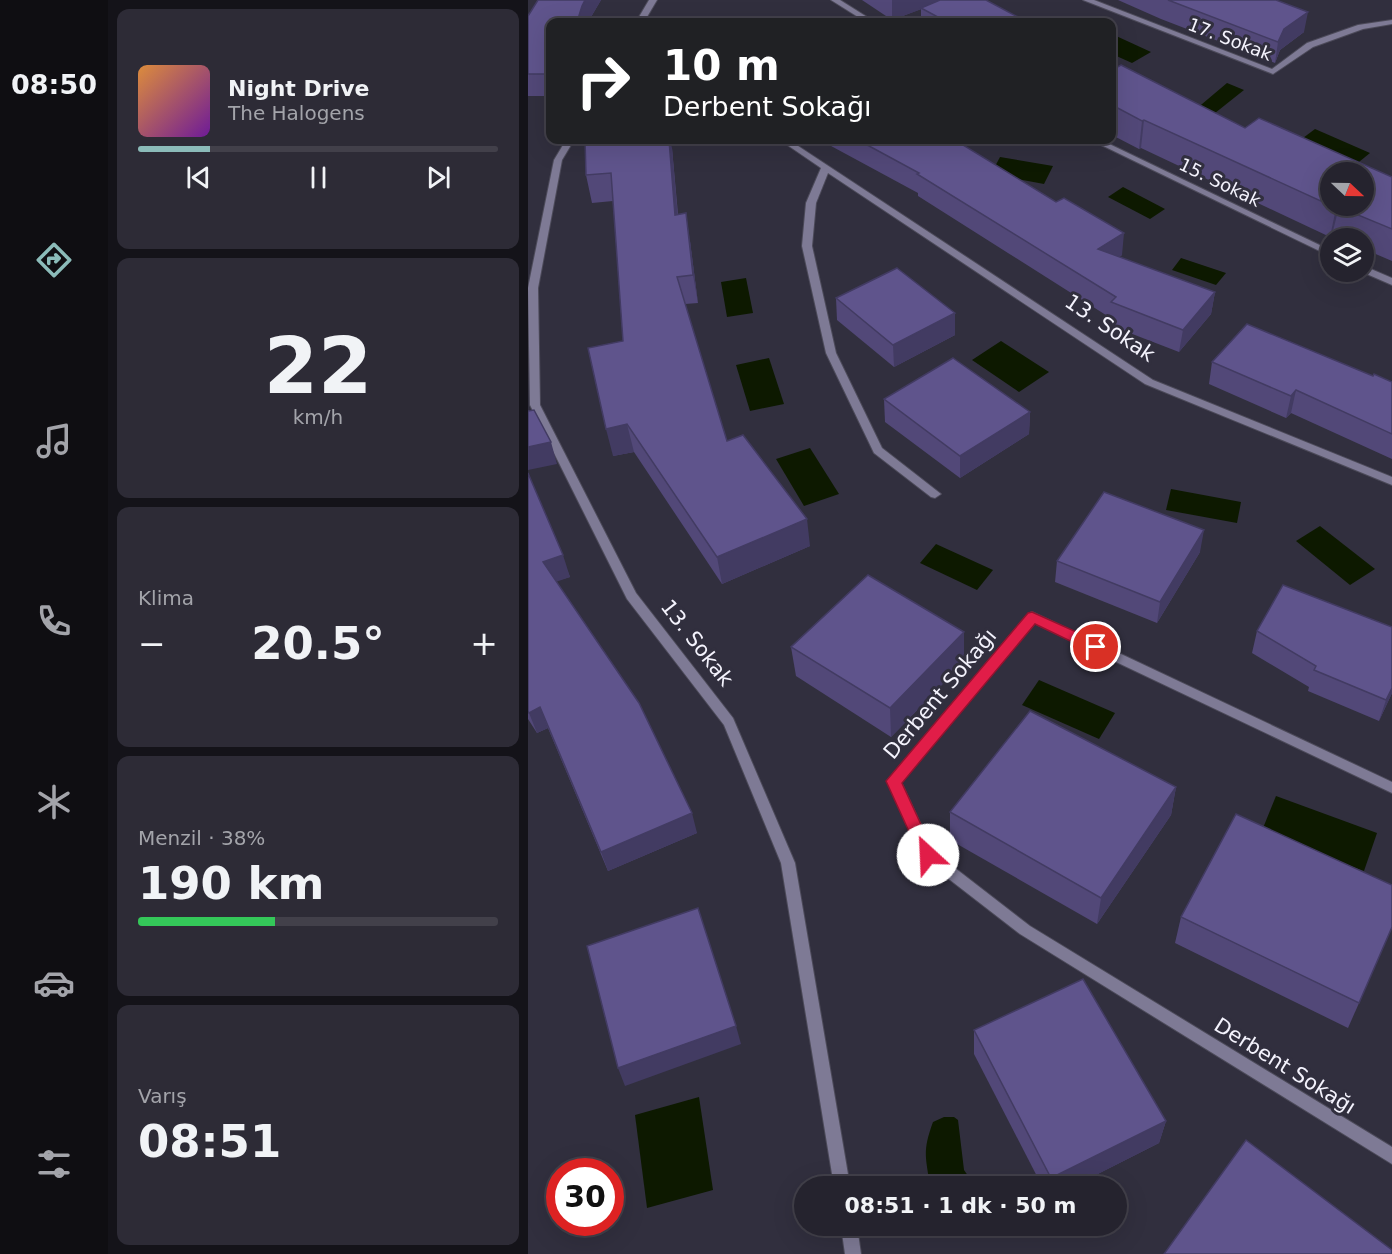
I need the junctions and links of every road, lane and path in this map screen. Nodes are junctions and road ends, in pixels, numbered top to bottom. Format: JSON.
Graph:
{"nodes":[{"id":1,"x":653,"y":0,"type":"edge"},
{"id":2,"x":835,"y":0,"type":"edge"},
{"id":3,"x":1087,"y":0,"type":"edge"},
{"id":4,"x":642,"y":18,"type":"edge"},
{"id":5,"x":864,"y":18,"type":"edge"},
{"id":6,"x":1392,"y":22,"type":"edge"},
{"id":7,"x":568,"y":144,"type":"edge"},
{"id":8,"x":790,"y":144,"type":"edge"},
{"id":9,"x":1103,"y":144,"type":"edge"},
{"id":10,"x":825,"y":169,"type":"junction"},
{"id":11,"x":1320,"y":249,"type":"edge"},
{"id":12,"x":1374,"y":274,"type":"edge"},
{"id":13,"x":1392,"y":282,"type":"edge"},
{"id":14,"x":1392,"y":481,"type":"edge"},
{"id":15,"x":934,"y":494,"type":"dead end"},
{"id":16,"x":1392,"y":788,"type":"edge"},
{"id":17,"x":1392,"y":1156,"type":"edge"},
{"id":18,"x":840,"y":1176,"type":"edge"},
{"id":19,"x":851,"y":1236,"type":"edge"},
{"id":20,"x":854,"y":1254,"type":"edge"}],
"edges":[{"from":1,"to":4,"type":"street"},
{"from":2,"to":5,"type":"street"},
{"from":3,"to":6,"type":"street","name":"17. Sokak"},
{"from":7,"to":18,"type":"street","name":"13. Sokak"},
{"from":8,"to":10,"type":"street","name":"13. Sokak"},
{"from":9,"to":11,"type":"street","name":"15. Sokak"},
{"from":10,"to":14,"type":"street","name":"13. Sokak"},
{"from":10,"to":15,"type":"street"},
{"from":12,"to":13,"type":"street"},
{"from":16,"to":17,"type":"street","name":"Derbent Sokağı"},
{"from":19,"to":20,"type":"street"}]}
